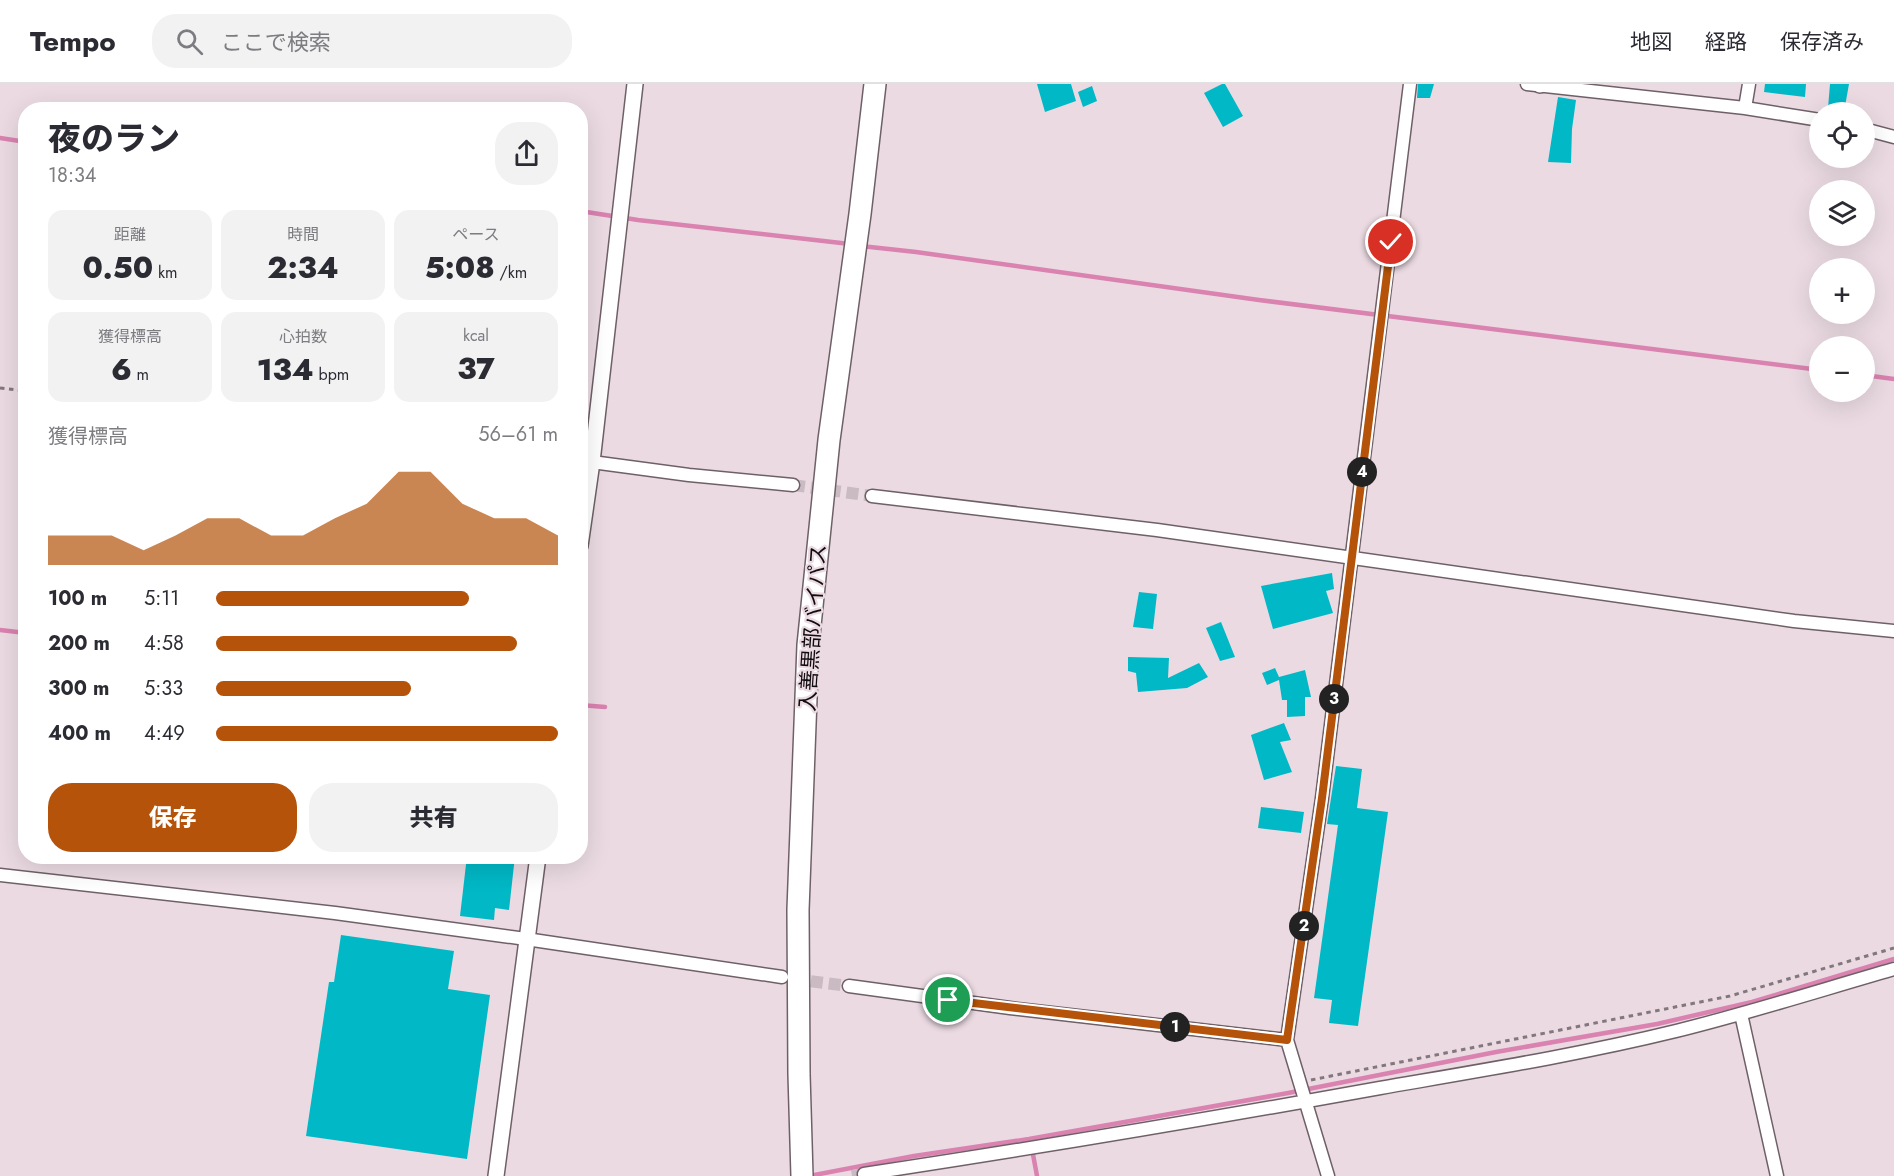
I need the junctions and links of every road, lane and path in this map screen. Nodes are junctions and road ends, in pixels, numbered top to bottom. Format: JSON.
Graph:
{"nodes":[{"id":1,"x":635,"y":84,"type":"edge"},
{"id":2,"x":875,"y":84,"type":"edge"},
{"id":3,"x":1410,"y":84,"type":"edge"},
{"id":4,"x":1536,"y":84,"type":"edge"},
{"id":5,"x":1749,"y":84,"type":"edge"},
{"id":6,"x":1745,"y":108,"type":"junction"},
{"id":7,"x":1809,"y":118,"type":"edge"},
{"id":8,"x":1875,"y":132,"type":"edge"},
{"id":9,"x":1894,"y":137,"type":"edge"},
{"id":10,"x":0,"y":388,"type":"edge"},
{"id":11,"x":18,"y":390,"type":"edge"},
{"id":12,"x":592,"y":462,"type":"junction"},
{"id":13,"x":793,"y":485,"type":"tunnel mouth"},
{"id":14,"x":588,"y":490,"type":"edge"},
{"id":15,"x":872,"y":496,"type":"tunnel mouth"},
{"id":16,"x":1352,"y":557,"type":"junction"},
{"id":17,"x":1894,"y":631,"type":"edge"},
{"id":18,"x":537,"y":864,"type":"edge"},
{"id":19,"x":0,"y":875,"type":"edge"},
{"id":20,"x":526,"y":939,"type":"junction"},
{"id":21,"x":1894,"y":948,"type":"edge"},
{"id":22,"x":1894,"y":969,"type":"edge"},
{"id":23,"x":782,"y":977,"type":"tunnel mouth"},
{"id":24,"x":849,"y":986,"type":"tunnel mouth"},
{"id":25,"x":1741,"y":1014,"type":"junction"},
{"id":26,"x":1287,"y":1040,"type":"junction"},
{"id":27,"x":1300,"y":1082,"type":"junction"},
{"id":28,"x":1306,"y":1101,"type":"junction"},
{"id":29,"x":864,"y":1174,"type":"dead end"},
{"id":30,"x":496,"y":1176,"type":"edge"},
{"id":31,"x":802,"y":1176,"type":"edge"},
{"id":32,"x":1328,"y":1176,"type":"edge"},
{"id":33,"x":1777,"y":1176,"type":"edge"}],
"edges":[{"from":1,"to":12,"type":"street"},
{"from":2,"to":31,"type":"highway","name":"入善黒部バイパス"},
{"from":3,"to":16,"type":"street"},
{"from":4,"to":6,"type":"street"},
{"from":5,"to":6,"type":"street"},
{"from":6,"to":7,"type":"street"},
{"from":8,"to":9,"type":"street"},
{"from":10,"to":11,"type":"path"},
{"from":12,"to":13,"type":"street"},
{"from":12,"to":14,"type":"street"},
{"from":15,"to":16,"type":"street"},
{"from":16,"to":17,"type":"street"},
{"from":16,"to":26,"type":"street"},
{"from":18,"to":20,"type":"street"},
{"from":19,"to":20,"type":"street"},
{"from":20,"to":23,"type":"street"},
{"from":20,"to":30,"type":"street"},
{"from":21,"to":27,"type":"path"},
{"from":22,"to":25,"type":"street"},
{"from":24,"to":26,"type":"street"},
{"from":25,"to":28,"type":"street"},
{"from":25,"to":33,"type":"street"},
{"from":26,"to":27,"type":"street"},
{"from":27,"to":28,"type":"street"},
{"from":28,"to":29,"type":"street"},
{"from":28,"to":32,"type":"street"}]}
